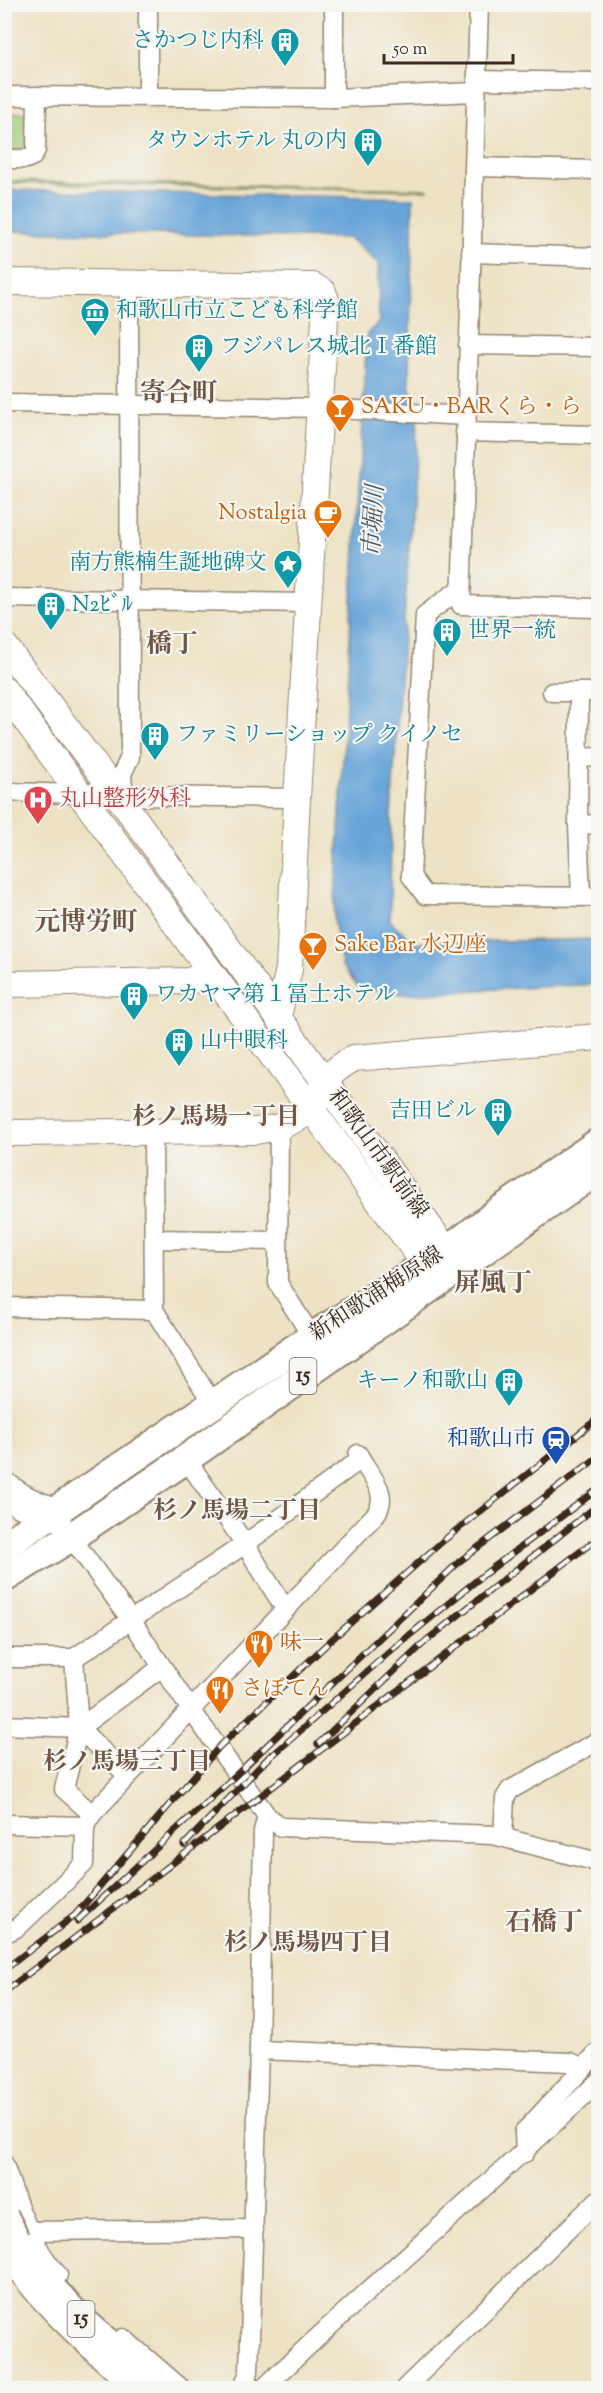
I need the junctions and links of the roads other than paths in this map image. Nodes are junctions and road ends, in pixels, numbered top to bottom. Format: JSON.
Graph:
{"nodes":[{"id":1,"x":148,"y":4,"type":"edge"},
{"id":2,"x":334,"y":4,"type":"edge"},
{"id":3,"x":479,"y":4,"type":"edge"},
{"id":4,"x":598,"y":82,"type":"edge"},
{"id":5,"x":476,"y":86,"type":"junction"},
{"id":6,"x":4,"y":96,"type":"edge"},
{"id":7,"x":37,"y":96,"type":"junction"},
{"id":8,"x":148,"y":97,"type":"junction"},
{"id":9,"x":334,"y":98,"type":"junction"},
{"id":10,"x":4,"y":159,"type":"edge"},
{"id":11,"x":475,"y":167,"type":"junction"},
{"id":12,"x":598,"y":170,"type":"edge"},
{"id":13,"x":471,"y":254,"type":"junction"},
{"id":14,"x":598,"y":257,"type":"edge"},
{"id":15,"x":4,"y":282,"type":"edge"},
{"id":16,"x":129,"y":284,"type":"junction"},
{"id":17,"x":468,"y":345,"type":"junction"},
{"id":18,"x":598,"y":346,"type":"edge"},
{"id":19,"x":4,"y":403,"type":"edge"},
{"id":20,"x":128,"y":405,"type":"junction"},
{"id":21,"x":331,"y":409,"type":"junction"},
{"id":22,"x":466,"y":424,"type":"junction"},
{"id":23,"x":598,"y":435,"type":"edge"},
{"id":24,"x":461,"y":588,"type":"junction"},
{"id":25,"x":4,"y":598,"type":"edge"},
{"id":26,"x":130,"y":599,"type":"junction"},
{"id":27,"x":308,"y":603,"type":"junction"},
{"id":28,"x":598,"y":608,"type":"edge"},
{"id":29,"x":4,"y":645,"type":"edge"},
{"id":30,"x":4,"y":690,"type":"edge"},
{"id":31,"x":552,"y":692,"type":"dead end"},
{"id":32,"x":579,"y":692,"type":"junction"},
{"id":33,"x":598,"y":692,"type":"edge"},
{"id":34,"x":598,"y":757,"type":"edge"},
{"id":35,"x":579,"y":758,"type":"junction"},
{"id":36,"x":4,"y":792,"type":"edge"},
{"id":37,"x":81,"y":794,"type":"junction"},
{"id":38,"x":118,"y":796,"type":"junction"},
{"id":39,"x":297,"y":798,"type":"junction"},
{"id":40,"x":598,"y":824,"type":"edge"},
{"id":41,"x":578,"y":825,"type":"junction"},
{"id":42,"x":590,"y":896,"type":"edge"},
{"id":43,"x":210,"y":971,"type":"junction"},
{"id":44,"x":4,"y":984,"type":"edge"},
{"id":45,"x":278,"y":1016,"type":"junction"},
{"id":46,"x":598,"y":1037,"type":"edge"},
{"id":47,"x":324,"y":1081,"type":"junction"},
{"id":48,"x":312,"y":1111,"type":"junction"},
{"id":49,"x":279,"y":1127,"type":"junction"},
{"id":50,"x":4,"y":1133,"type":"edge"},
{"id":51,"x":153,"y":1133,"type":"junction"},
{"id":52,"x":598,"y":1143,"type":"edge"},
{"id":53,"x":598,"y":1170,"type":"edge"},
{"id":54,"x":154,"y":1239,"type":"junction"},
{"id":55,"x":278,"y":1241,"type":"junction"},
{"id":56,"x":439,"y":1264,"type":"junction"},
{"id":57,"x":4,"y":1307,"type":"edge"},
{"id":58,"x":154,"y":1310,"type":"junction"},
{"id":59,"x":312,"y":1337,"type":"junction"},
{"id":60,"x":213,"y":1404,"type":"junction"},
{"id":61,"x":186,"y":1459,"type":"junction"},
{"id":62,"x":4,"y":1489,"type":"edge"},
{"id":63,"x":63,"y":1526,"type":"junction"},
{"id":64,"x":245,"y":1544,"type":"junction"},
{"id":65,"x":4,"y":1546,"type":"edge"},
{"id":66,"x":4,"y":1578,"type":"edge"},
{"id":67,"x":285,"y":1609,"type":"junction"},
{"id":68,"x":131,"y":1620,"type":"junction"},
{"id":69,"x":4,"y":1658,"type":"edge"},
{"id":70,"x":74,"y":1658,"type":"junction"},
{"id":71,"x":162,"y":1667,"type":"junction"},
{"id":72,"x":191,"y":1710,"type":"junction"},
{"id":73,"x":4,"y":1725,"type":"edge"},
{"id":74,"x":79,"y":1728,"type":"junction"},
{"id":75,"x":598,"y":1741,"type":"edge"},
{"id":76,"x":128,"y":1776,"type":"junction"},
{"id":77,"x":267,"y":1816,"type":"junction"},
{"id":78,"x":89,"y":1820,"type":"junction"},
{"id":79,"x":4,"y":1824,"type":"edge"},
{"id":80,"x":503,"y":1837,"type":"junction"},
{"id":81,"x":598,"y":1862,"type":"edge"},
{"id":82,"x":4,"y":1934,"type":"edge"},
{"id":83,"x":259,"y":2050,"type":"junction"},
{"id":84,"x":598,"y":2052,"type":"edge"},
{"id":85,"x":583,"y":2067,"type":"junction"},
{"id":86,"x":598,"y":2082,"type":"edge"},
{"id":87,"x":525,"y":2152,"type":"junction"},
{"id":88,"x":4,"y":2164,"type":"edge"},
{"id":89,"x":598,"y":2200,"type":"edge"},
{"id":90,"x":254,"y":2229,"type":"junction"},
{"id":91,"x":12,"y":2234,"type":"edge"},
{"id":92,"x":132,"y":2388,"type":"edge"},
{"id":93,"x":158,"y":2388,"type":"edge"},
{"id":94,"x":182,"y":2388,"type":"edge"},
{"id":95,"x":243,"y":2388,"type":"edge"},
{"id":96,"x":264,"y":2388,"type":"edge"},
{"id":97,"x":405,"y":2388,"type":"edge"}],
"edges":[{"from":1,"to":8,"type":"street"},
{"from":2,"to":9,"type":"street"},
{"from":3,"to":5,"type":"street"},
{"from":4,"to":5,"type":"street"},
{"from":5,"to":9,"type":"street"},
{"from":5,"to":11,"type":"street"},
{"from":6,"to":7,"type":"street"},
{"from":7,"to":8,"type":"street"},
{"from":7,"to":10,"type":"street"},
{"from":8,"to":9,"type":"street"},
{"from":11,"to":12,"type":"street"},
{"from":11,"to":13,"type":"street"},
{"from":13,"to":14,"type":"street"},
{"from":13,"to":17,"type":"street"},
{"from":15,"to":16,"type":"street"},
{"from":16,"to":20,"type":"street"},
{"from":16,"to":21,"type":"street"},
{"from":17,"to":18,"type":"street"},
{"from":17,"to":22,"type":"street"},
{"from":19,"to":20,"type":"street"},
{"from":20,"to":21,"type":"street"},
{"from":20,"to":26,"type":"street"},
{"from":21,"to":22,"type":"street"},
{"from":21,"to":27,"type":"street"},
{"from":22,"to":23,"type":"street"},
{"from":22,"to":24,"type":"street"},
{"from":24,"to":28,"type":"street"},
{"from":24,"to":42,"type":"street"},
{"from":25,"to":26,"type":"street"},
{"from":26,"to":27,"type":"street"},
{"from":26,"to":38,"type":"street"},
{"from":27,"to":39,"type":"street"},
{"from":29,"to":38,"type":"street","name":"和歌山市駅前線"},
{"from":30,"to":37,"type":"street","name":"和歌山市駅前線"},
{"from":31,"to":32,"type":"street"},
{"from":32,"to":33,"type":"street"},
{"from":32,"to":35,"type":"street"},
{"from":34,"to":35,"type":"street"},
{"from":35,"to":41,"type":"street"},
{"from":36,"to":37,"type":"street"},
{"from":37,"to":38,"type":"street"},
{"from":37,"to":43,"type":"street","name":"和歌山市駅前線"},
{"from":38,"to":39,"type":"street"},
{"from":38,"to":45,"type":"street","name":"和歌山市駅前線"},
{"from":39,"to":45,"type":"street"},
{"from":40,"to":41,"type":"street"},
{"from":41,"to":42,"type":"street"},
{"from":43,"to":44,"type":"street"},
{"from":43,"to":48,"type":"street","name":"和歌山市駅前線"},
{"from":45,"to":47,"type":"street","name":"和歌山市駅前線"},
{"from":46,"to":47,"type":"street"},
{"from":47,"to":48,"type":"street"},
{"from":47,"to":56,"type":"street","name":"和歌山市駅前線"},
{"from":48,"to":49,"type":"street"},
{"from":48,"to":56,"type":"street","name":"和歌山市駅前線"},
{"from":49,"to":51,"type":"street"},
{"from":49,"to":55,"type":"street"},
{"from":50,"to":51,"type":"street"},
{"from":51,"to":54,"type":"street"},
{"from":52,"to":56,"type":"main road","name":"新和歌浦梅原線","number":"15"},
{"from":53,"to":56,"type":"main road","name":"新和歌浦梅原線","number":"15"},
{"from":54,"to":55,"type":"street"},
{"from":54,"to":58,"type":"street"},
{"from":55,"to":59,"type":"street"},
{"from":56,"to":59,"type":"main road","name":"新和歌浦梅原線","number":"15"},
{"from":56,"to":61,"type":"main road","name":"新和歌浦梅原線","number":"15"},
{"from":57,"to":58,"type":"street"},
{"from":58,"to":60,"type":"street"},
{"from":59,"to":60,"type":"main road","name":"新和歌浦梅原線","number":"15"},
{"from":60,"to":63,"type":"main road","name":"新和歌浦梅原線","number":"15"},
{"from":61,"to":63,"type":"main road","name":"新和歌浦梅原線","number":"15"},
{"from":61,"to":64,"type":"street"},
{"from":62,"to":63,"type":"highway"},
{"from":63,"to":65,"type":"main road","name":"新和歌浦梅原線","number":"15"},
{"from":63,"to":66,"type":"main road","name":"新和歌浦梅原線","number":"15"},
{"from":63,"to":68,"type":"street"},
{"from":64,"to":67,"type":"street"},
{"from":64,"to":67,"type":"street"},
{"from":64,"to":68,"type":"street"},
{"from":67,"to":72,"type":"street"},
{"from":68,"to":70,"type":"street"},
{"from":68,"to":71,"type":"street"},
{"from":69,"to":70,"type":"street"},
{"from":70,"to":74,"type":"street"},
{"from":71,"to":72,"type":"street"},
{"from":71,"to":74,"type":"street"},
{"from":72,"to":76,"type":"street"},
{"from":72,"to":77,"type":"street"},
{"from":73,"to":74,"type":"street"},
{"from":74,"to":76,"type":"street"},
{"from":74,"to":78,"type":"street"},
{"from":75,"to":80,"type":"street"},
{"from":76,"to":78,"type":"street"},
{"from":77,"to":80,"type":"street"},
{"from":77,"to":83,"type":"street"},
{"from":78,"to":79,"type":"street"},
{"from":78,"to":82,"type":"street"},
{"from":80,"to":81,"type":"street"},
{"from":83,"to":85,"type":"street"},
{"from":83,"to":90,"type":"street"},
{"from":84,"to":85,"type":"street"},
{"from":85,"to":87,"type":"street"},
{"from":86,"to":87,"type":"street"},
{"from":87,"to":96,"type":"street"},
{"from":88,"to":91,"type":"street"},
{"from":89,"to":97,"type":"street"},
{"from":90,"to":91,"type":"street"},
{"from":90,"to":95,"type":"street"},
{"from":91,"to":92,"type":"street"},
{"from":91,"to":93,"type":"main road","number":"15"},
{"from":91,"to":94,"type":"street"}]}
